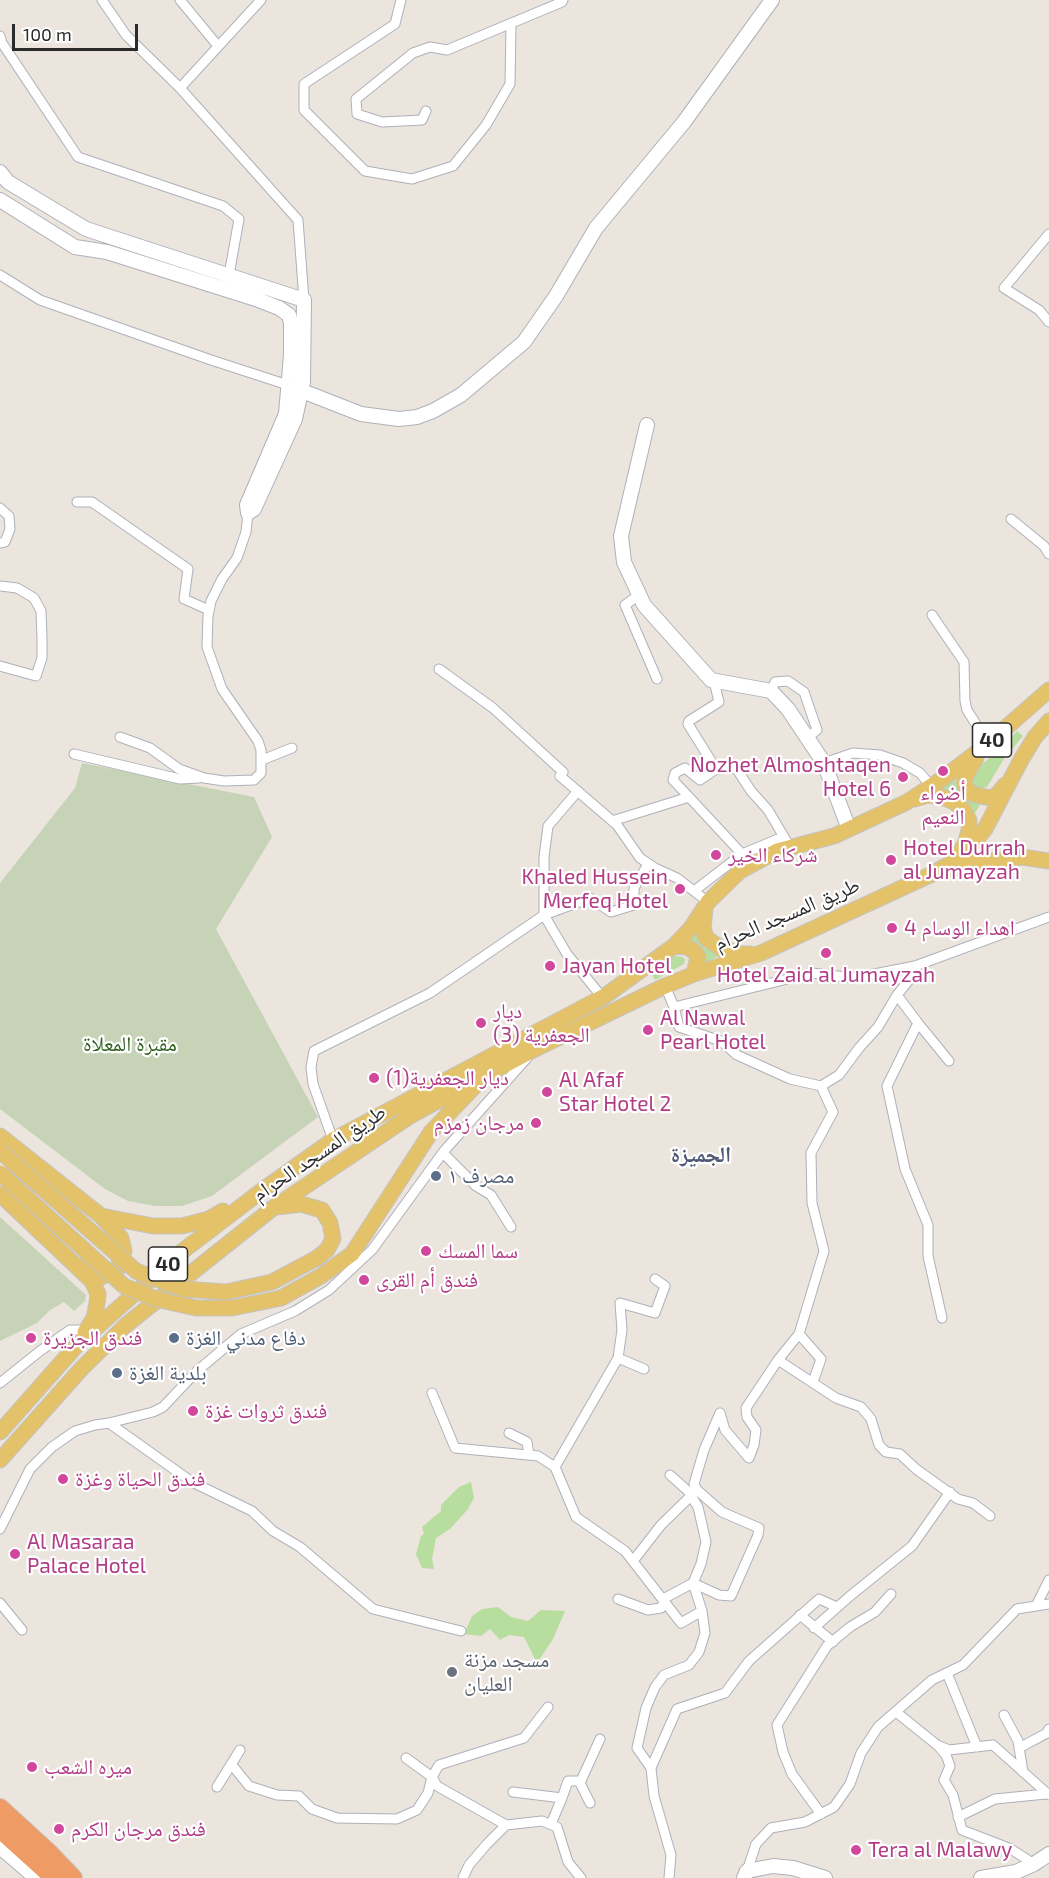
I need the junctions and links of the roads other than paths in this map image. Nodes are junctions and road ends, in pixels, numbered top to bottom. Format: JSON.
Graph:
{"nodes":[{"id":1,"x":102,"y":0,"type":"edge"},
{"id":2,"x":180,"y":0,"type":"edge"},
{"id":3,"x":261,"y":0,"type":"edge"},
{"id":4,"x":401,"y":0,"type":"edge"},
{"id":5,"x":563,"y":0,"type":"edge"},
{"id":6,"x":772,"y":0,"type":"edge"},
{"id":7,"x":511,"y":23,"type":"junction"},
{"id":8,"x":0,"y":36,"type":"edge"},
{"id":9,"x":218,"y":46,"type":"junction"},
{"id":10,"x":180,"y":88,"type":"junction"},
{"id":11,"x":426,"y":111,"type":"dead end"},
{"id":12,"x":0,"y":172,"type":"edge"},
{"id":13,"x":0,"y":200,"type":"edge"},
{"id":14,"x":1049,"y":234,"type":"edge"},
{"id":15,"x":0,"y":275,"type":"edge"},
{"id":16,"x":229,"y":275,"type":"junction"},
{"id":17,"x":297,"y":298,"type":"junction"},
{"id":18,"x":289,"y":315,"type":"junction"},
{"id":19,"x":1049,"y":322,"type":"edge"},
{"id":20,"x":294,"y":388,"type":"junction"},
{"id":21,"x":647,"y":425,"type":"dead end"},
{"id":22,"x":78,"y":502,"type":"dead end"},
{"id":23,"x":0,"y":508,"type":"edge"},
{"id":24,"x":248,"y":513,"type":"joint"},
{"id":25,"x":1011,"y":519,"type":"dead end"},
{"id":26,"x":0,"y":543,"type":"edge"},
{"id":27,"x":1049,"y":554,"type":"edge"},
{"id":28,"x":0,"y":586,"type":"edge"},
{"id":29,"x":639,"y":595,"type":"junction"},
{"id":30,"x":209,"y":610,"type":"junction"},
{"id":31,"x":932,"y":615,"type":"dead end"},
{"id":32,"x":0,"y":666,"type":"edge"},
{"id":33,"x":439,"y":669,"type":"dead end"},
{"id":34,"x":657,"y":679,"type":"dead end"},
{"id":35,"x":714,"y":681,"type":"junction"},
{"id":36,"x":1049,"y":690,"type":"edge"},
{"id":37,"x":771,"y":691,"type":"junction"},
{"id":38,"x":1049,"y":720,"type":"edge"},
{"id":39,"x":120,"y":737,"type":"dead end"},
{"id":40,"x":807,"y":738,"type":"junction"},
{"id":41,"x":986,"y":744,"type":"junction"},
{"id":42,"x":292,"y":748,"type":"dead end"},
{"id":43,"x":74,"y":754,"type":"dead end"},
{"id":44,"x":262,"y":760,"type":"junction"},
{"id":45,"x":824,"y":763,"type":"junction"},
{"id":46,"x":716,"y":769,"type":"junction"},
{"id":47,"x":204,"y":778,"type":"junction"},
{"id":48,"x":1010,"y":779,"type":"junction"},
{"id":49,"x":931,"y":786,"type":"junction"},
{"id":50,"x":578,"y":791,"type":"junction"},
{"id":51,"x":689,"y":797,"type":"junction"},
{"id":52,"x":907,"y":802,"type":"junction"},
{"id":53,"x":612,"y":821,"type":"junction"},
{"id":54,"x":849,"y":829,"type":"junction"},
{"id":55,"x":787,"y":842,"type":"junction"},
{"id":56,"x":742,"y":854,"type":"junction"},
{"id":57,"x":1049,"y":861,"type":"edge"},
{"id":58,"x":953,"y":862,"type":"junction"},
{"id":59,"x":648,"y":864,"type":"junction"},
{"id":60,"x":930,"y":875,"type":"junction"},
{"id":61,"x":694,"y":891,"type":"junction"},
{"id":62,"x":707,"y":905,"type":"junction"},
{"id":63,"x":544,"y":915,"type":"junction"},
{"id":64,"x":1049,"y":917,"type":"edge"},
{"id":65,"x":674,"y":946,"type":"junction"},
{"id":66,"x":761,"y":953,"type":"junction"},
{"id":67,"x":915,"y":966,"type":"junction"},
{"id":68,"x":694,"y":974,"type":"junction"},
{"id":69,"x":665,"y":986,"type":"junction"},
{"id":70,"x":897,"y":995,"type":"junction"},
{"id":71,"x":602,"y":997,"type":"junction"},
{"id":72,"x":674,"y":1007,"type":"junction"},
{"id":73,"x":918,"y":1023,"type":"junction"},
{"id":74,"x":535,"y":1049,"type":"junction"},
{"id":75,"x":949,"y":1061,"type":"dead end"},
{"id":76,"x":486,"y":1075,"type":"junction"},
{"id":77,"x":821,"y":1086,"type":"junction"},
{"id":78,"x":0,"y":1136,"type":"edge"},
{"id":79,"x":333,"y":1140,"type":"junction"},
{"id":80,"x":0,"y":1151,"type":"edge"},
{"id":81,"x":442,"y":1153,"type":"junction"},
{"id":82,"x":0,"y":1173,"type":"edge"},
{"id":83,"x":264,"y":1189,"type":"junction"},
{"id":84,"x":0,"y":1194,"type":"edge"},
{"id":85,"x":273,"y":1208,"type":"junction"},
{"id":86,"x":101,"y":1216,"type":"junction"},
{"id":87,"x":511,"y":1227,"type":"dead end"},
{"id":88,"x":78,"y":1266,"type":"junction"},
{"id":89,"x":655,"y":1279,"type":"dead end"},
{"id":90,"x":942,"y":1318,"type":"dead end"},
{"id":91,"x":86,"y":1330,"type":"junction"},
{"id":92,"x":800,"y":1334,"type":"junction"},
{"id":93,"x":77,"y":1345,"type":"junction"},
{"id":94,"x":618,"y":1358,"type":"junction"},
{"id":95,"x":778,"y":1360,"type":"junction"},
{"id":96,"x":644,"y":1369,"type":"dead end"},
{"id":97,"x":813,"y":1382,"type":"junction"},
{"id":98,"x":0,"y":1383,"type":"edge"},
{"id":99,"x":432,"y":1393,"type":"dead end"},
{"id":100,"x":109,"y":1424,"type":"junction"},
{"id":101,"x":0,"y":1432,"type":"edge"},
{"id":102,"x":509,"y":1433,"type":"dead end"},
{"id":103,"x":529,"y":1455,"type":"junction"},
{"id":104,"x":0,"y":1460,"type":"edge"},
{"id":105,"x":555,"y":1467,"type":"junction"},
{"id":106,"x":670,"y":1475,"type":"dead end"},
{"id":107,"x":950,"y":1492,"type":"junction"},
{"id":108,"x":694,"y":1493,"type":"junction"},
{"id":109,"x":990,"y":1516,"type":"dead end"},
{"id":110,"x":0,"y":1529,"type":"edge"},
{"id":111,"x":633,"y":1561,"type":"junction"},
{"id":112,"x":1049,"y":1581,"type":"edge"},
{"id":113,"x":693,"y":1583,"type":"junction"},
{"id":114,"x":891,"y":1594,"type":"dead end"},
{"id":115,"x":618,"y":1599,"type":"dead end"},
{"id":116,"x":664,"y":1599,"type":"junction"},
{"id":117,"x":0,"y":1603,"type":"edge"},
{"id":118,"x":1049,"y":1604,"type":"edge"},
{"id":119,"x":1036,"y":1606,"type":"junction"},
{"id":120,"x":837,"y":1607,"type":"junction"},
{"id":121,"x":702,"y":1611,"type":"junction"},
{"id":122,"x":800,"y":1615,"type":"junction"},
{"id":123,"x":814,"y":1628,"type":"junction"},
{"id":124,"x":22,"y":1630,"type":"dead end"},
{"id":125,"x":461,"y":1631,"type":"dead end"},
{"id":126,"x":833,"y":1642,"type":"junction"},
{"id":127,"x":947,"y":1672,"type":"junction"},
{"id":128,"x":548,"y":1707,"type":"dead end"},
{"id":129,"x":896,"y":1712,"type":"junction"},
{"id":130,"x":1004,"y":1715,"type":"dead end"},
{"id":131,"x":1049,"y":1729,"type":"edge"},
{"id":132,"x":600,"y":1739,"type":"dead end"},
{"id":133,"x":937,"y":1745,"type":"junction"},
{"id":134,"x":977,"y":1747,"type":"junction"},
{"id":135,"x":1019,"y":1748,"type":"junction"},
{"id":136,"x":240,"y":1750,"type":"dead end"},
{"id":137,"x":406,"y":1758,"type":"dead end"},
{"id":138,"x":232,"y":1765,"type":"junction"},
{"id":139,"x":651,"y":1768,"type":"junction"},
{"id":140,"x":1023,"y":1772,"type":"junction"},
{"id":141,"x":432,"y":1777,"type":"junction"},
{"id":142,"x":580,"y":1783,"type":"junction"},
{"id":143,"x":217,"y":1787,"type":"dead end"},
{"id":144,"x":513,"y":1792,"type":"dead end"},
{"id":145,"x":1048,"y":1795,"type":"edge"},
{"id":146,"x":562,"y":1798,"type":"junction"},
{"id":147,"x":590,"y":1803,"type":"dead end"},
{"id":148,"x":0,"y":1808,"type":"edge"},
{"id":149,"x":821,"y":1814,"type":"junction"},
{"id":150,"x":958,"y":1817,"type":"junction"},
{"id":151,"x":551,"y":1824,"type":"junction"},
{"id":152,"x":506,"y":1825,"type":"junction"},
{"id":153,"x":0,"y":1829,"type":"edge"},
{"id":154,"x":0,"y":1847,"type":"edge"},
{"id":155,"x":48,"y":1852,"type":"junction"},
{"id":156,"x":1049,"y":1854,"type":"edge"},
{"id":157,"x":1034,"y":1864,"type":"junction"},
{"id":158,"x":746,"y":1874,"type":"edge"},
{"id":159,"x":1016,"y":1875,"type":"edge"},
{"id":160,"x":48,"y":1876,"type":"edge"},
{"id":161,"x":73,"y":1878,"type":"edge"},
{"id":162,"x":80,"y":1878,"type":"edge"},
{"id":163,"x":462,"y":1878,"type":"edge"},
{"id":164,"x":581,"y":1878,"type":"edge"},
{"id":165,"x":669,"y":1878,"type":"edge"},
{"id":166,"x":825,"y":1878,"type":"edge"},
{"id":167,"x":981,"y":1878,"type":"edge"}],
"edges":[{"from":1,"to":10,"type":"street"},
{"from":2,"to":9,"type":"street"},
{"from":3,"to":9,"type":"street"},
{"from":4,"to":7,"type":"street"},
{"from":5,"to":7,"type":"street"},
{"from":6,"to":20,"type":"street"},
{"from":7,"to":11,"type":"street"},
{"from":8,"to":16,"type":"street"},
{"from":9,"to":10,"type":"street"},
{"from":10,"to":17,"type":"street"},
{"from":12,"to":16,"type":"street"},
{"from":13,"to":18,"type":"street"},
{"from":14,"to":19,"type":"street"},
{"from":15,"to":20,"type":"street"},
{"from":16,"to":17,"type":"street"},
{"from":17,"to":18,"type":"street"},
{"from":17,"to":20,"type":"street"},
{"from":18,"to":20,"type":"street"},
{"from":20,"to":24,"type":"street"},
{"from":21,"to":29,"type":"street"},
{"from":22,"to":30,"type":"street"},
{"from":23,"to":26,"type":"street"},
{"from":24,"to":30,"type":"street"},
{"from":25,"to":27,"type":"street"},
{"from":28,"to":32,"type":"street"},
{"from":29,"to":34,"type":"street"},
{"from":29,"to":35,"type":"street"},
{"from":30,"to":44,"type":"street"},
{"from":31,"to":41,"type":"street"},
{"from":33,"to":50,"type":"street"},
{"from":35,"to":37,"type":"street"},
{"from":35,"to":46,"type":"street"},
{"from":36,"to":41,"type":"main road","number":"40"},
{"from":37,"to":40,"type":"street"},
{"from":37,"to":40,"type":"street"},
{"from":38,"to":48,"type":"main road"},
{"from":39,"to":47,"type":"street"},
{"from":40,"to":45,"type":"street"},
{"from":41,"to":48,"type":"main road"},
{"from":41,"to":49,"type":"main road","number":"40"},
{"from":42,"to":44,"type":"street"},
{"from":43,"to":47,"type":"street"},
{"from":44,"to":47,"type":"street"},
{"from":45,"to":49,"type":"street"},
{"from":45,"to":54,"type":"street"},
{"from":46,"to":51,"type":"street"},
{"from":46,"to":55,"type":"street"},
{"from":48,"to":58,"type":"main road","name":"طريق المسجد الحرام"},
{"from":49,"to":52,"type":"main road","name":"طريق المسجد الحرام","number":"40"},
{"from":50,"to":53,"type":"street"},
{"from":50,"to":63,"type":"street"},
{"from":51,"to":53,"type":"street"},
{"from":51,"to":56,"type":"street"},
{"from":52,"to":54,"type":"main road","name":"طريق المسجد الحرام","number":"40"},
{"from":52,"to":58,"type":"main road"},
{"from":53,"to":59,"type":"street"},
{"from":54,"to":55,"type":"main road","name":"طريق المسجد الحرام","number":"40"},
{"from":55,"to":56,"type":"street"},
{"from":55,"to":62,"type":"main road","name":"طريق المسجد الحرام","number":"40"},
{"from":56,"to":61,"type":"street"},
{"from":57,"to":60,"type":"main road"},
{"from":58,"to":60,"type":"main road","name":"طريق المسجد الحرام"},
{"from":59,"to":61,"type":"street"},
{"from":59,"to":63,"type":"street"},
{"from":60,"to":66,"type":"main road","name":"طريق المسجد الحرام"},
{"from":61,"to":62,"type":"street"},
{"from":62,"to":65,"type":"main road","name":"طريق المسجد الحرام","number":"40"},
{"from":62,"to":66,"type":"main road"},
{"from":63,"to":71,"type":"street"},
{"from":63,"to":79,"type":"street"},
{"from":64,"to":67,"type":"street"},
{"from":65,"to":68,"type":"main road"},
{"from":65,"to":71,"type":"main road","name":"طريق المسجد الحرام","number":"40"},
{"from":66,"to":68,"type":"main road","name":"طريق المسجد الحرام"},
{"from":67,"to":70,"type":"street"},
{"from":67,"to":72,"type":"street"},
{"from":68,"to":69,"type":"main road","name":"طريق المسجد الحرام"},
{"from":69,"to":72,"type":"street"},
{"from":69,"to":74,"type":"main road","name":"طريق المسجد الحرام"},
{"from":70,"to":73,"type":"street"},
{"from":70,"to":77,"type":"street"},
{"from":71,"to":79,"type":"main road","name":"طريق المسجد الحرام","number":"40"},
{"from":72,"to":77,"type":"street"},
{"from":73,"to":75,"type":"street"},
{"from":73,"to":90,"type":"street"},
{"from":74,"to":76,"type":"main road","name":"طريق المسجد الحرام"},
{"from":74,"to":81,"type":"street"},
{"from":76,"to":82,"type":"main road","bridge":true},
{"from":76,"to":85,"type":"main road","name":"طريق المسجد الحرام"},
{"from":77,"to":92,"type":"street"},
{"from":78,"to":86,"type":"main road"},
{"from":79,"to":83,"type":"main road","name":"طريق المسجد الحرام","number":"40"},
{"from":80,"to":85,"type":"main road","bridge":true},
{"from":81,"to":87,"type":"street"},
{"from":81,"to":100,"type":"street"},
{"from":83,"to":86,"type":"main road"},
{"from":83,"to":93,"type":"main road","name":"طريق المسجد الحرام","number":"40"},
{"from":84,"to":88,"type":"main road"},
{"from":85,"to":104,"type":"main road","name":"طريق المسجد الحرام"},
{"from":86,"to":88,"type":"main road"},
{"from":88,"to":91,"type":"main road"},
{"from":89,"to":94,"type":"street"},
{"from":91,"to":93,"type":"main road"},
{"from":91,"to":98,"type":"street"},
{"from":92,"to":95,"type":"street"},
{"from":92,"to":97,"type":"street"},
{"from":93,"to":101,"type":"main road","name":"طريق المسجد الحرام","number":"40"},
{"from":94,"to":96,"type":"street"},
{"from":94,"to":105,"type":"street"},
{"from":95,"to":97,"type":"street"},
{"from":95,"to":108,"type":"street"},
{"from":97,"to":107,"type":"street"},
{"from":99,"to":103,"type":"street"},
{"from":100,"to":110,"type":"street"},
{"from":100,"to":125,"type":"street"},
{"from":102,"to":103,"type":"street"},
{"from":103,"to":105,"type":"street"},
{"from":105,"to":111,"type":"street"},
{"from":106,"to":108,"type":"street"},
{"from":107,"to":109,"type":"street"},
{"from":107,"to":120,"type":"street"},
{"from":108,"to":111,"type":"street"},
{"from":108,"to":113,"type":"street"},
{"from":108,"to":113,"type":"street"},
{"from":111,"to":116,"type":"street"},
{"from":112,"to":119,"type":"street"},
{"from":113,"to":116,"type":"street"},
{"from":113,"to":121,"type":"street"},
{"from":114,"to":126,"type":"street"},
{"from":115,"to":116,"type":"street"},
{"from":116,"to":121,"type":"street"},
{"from":117,"to":124,"type":"street"},
{"from":118,"to":119,"type":"street"},
{"from":119,"to":127,"type":"street"},
{"from":120,"to":122,"type":"street"},
{"from":120,"to":123,"type":"street"},
{"from":121,"to":139,"type":"street"},
{"from":122,"to":123,"type":"street"},
{"from":122,"to":139,"type":"street"},
{"from":123,"to":126,"type":"street"},
{"from":126,"to":149,"type":"street"},
{"from":127,"to":129,"type":"street"},
{"from":127,"to":134,"type":"street"},
{"from":128,"to":141,"type":"street"},
{"from":129,"to":133,"type":"street"},
{"from":129,"to":149,"type":"street"},
{"from":130,"to":135,"type":"street"},
{"from":131,"to":135,"type":"street"},
{"from":132,"to":142,"type":"street"},
{"from":133,"to":134,"type":"street"},
{"from":133,"to":150,"type":"street"},
{"from":134,"to":140,"type":"street"},
{"from":135,"to":140,"type":"street"},
{"from":136,"to":138,"type":"street"},
{"from":137,"to":141,"type":"street"},
{"from":138,"to":141,"type":"street"},
{"from":138,"to":143,"type":"street"},
{"from":139,"to":165,"type":"street"},
{"from":140,"to":145,"type":"street"},
{"from":141,"to":152,"type":"street"},
{"from":142,"to":146,"type":"street"},
{"from":142,"to":147,"type":"street"},
{"from":144,"to":146,"type":"street"},
{"from":145,"to":150,"type":"street"},
{"from":146,"to":151,"type":"street"},
{"from":148,"to":155,"type":"highway"},
{"from":149,"to":158,"type":"street"},
{"from":150,"to":157,"type":"street"},
{"from":151,"to":152,"type":"street"},
{"from":151,"to":164,"type":"street"},
{"from":152,"to":163,"type":"street"},
{"from":153,"to":160,"type":"highway"},
{"from":154,"to":160,"type":"street"},
{"from":155,"to":161,"type":"highway"},
{"from":155,"to":162,"type":"highway"},
{"from":156,"to":157,"type":"street"},
{"from":157,"to":159,"type":"street"},
{"from":158,"to":166,"type":"street"},
{"from":159,"to":167,"type":"street"}]}
